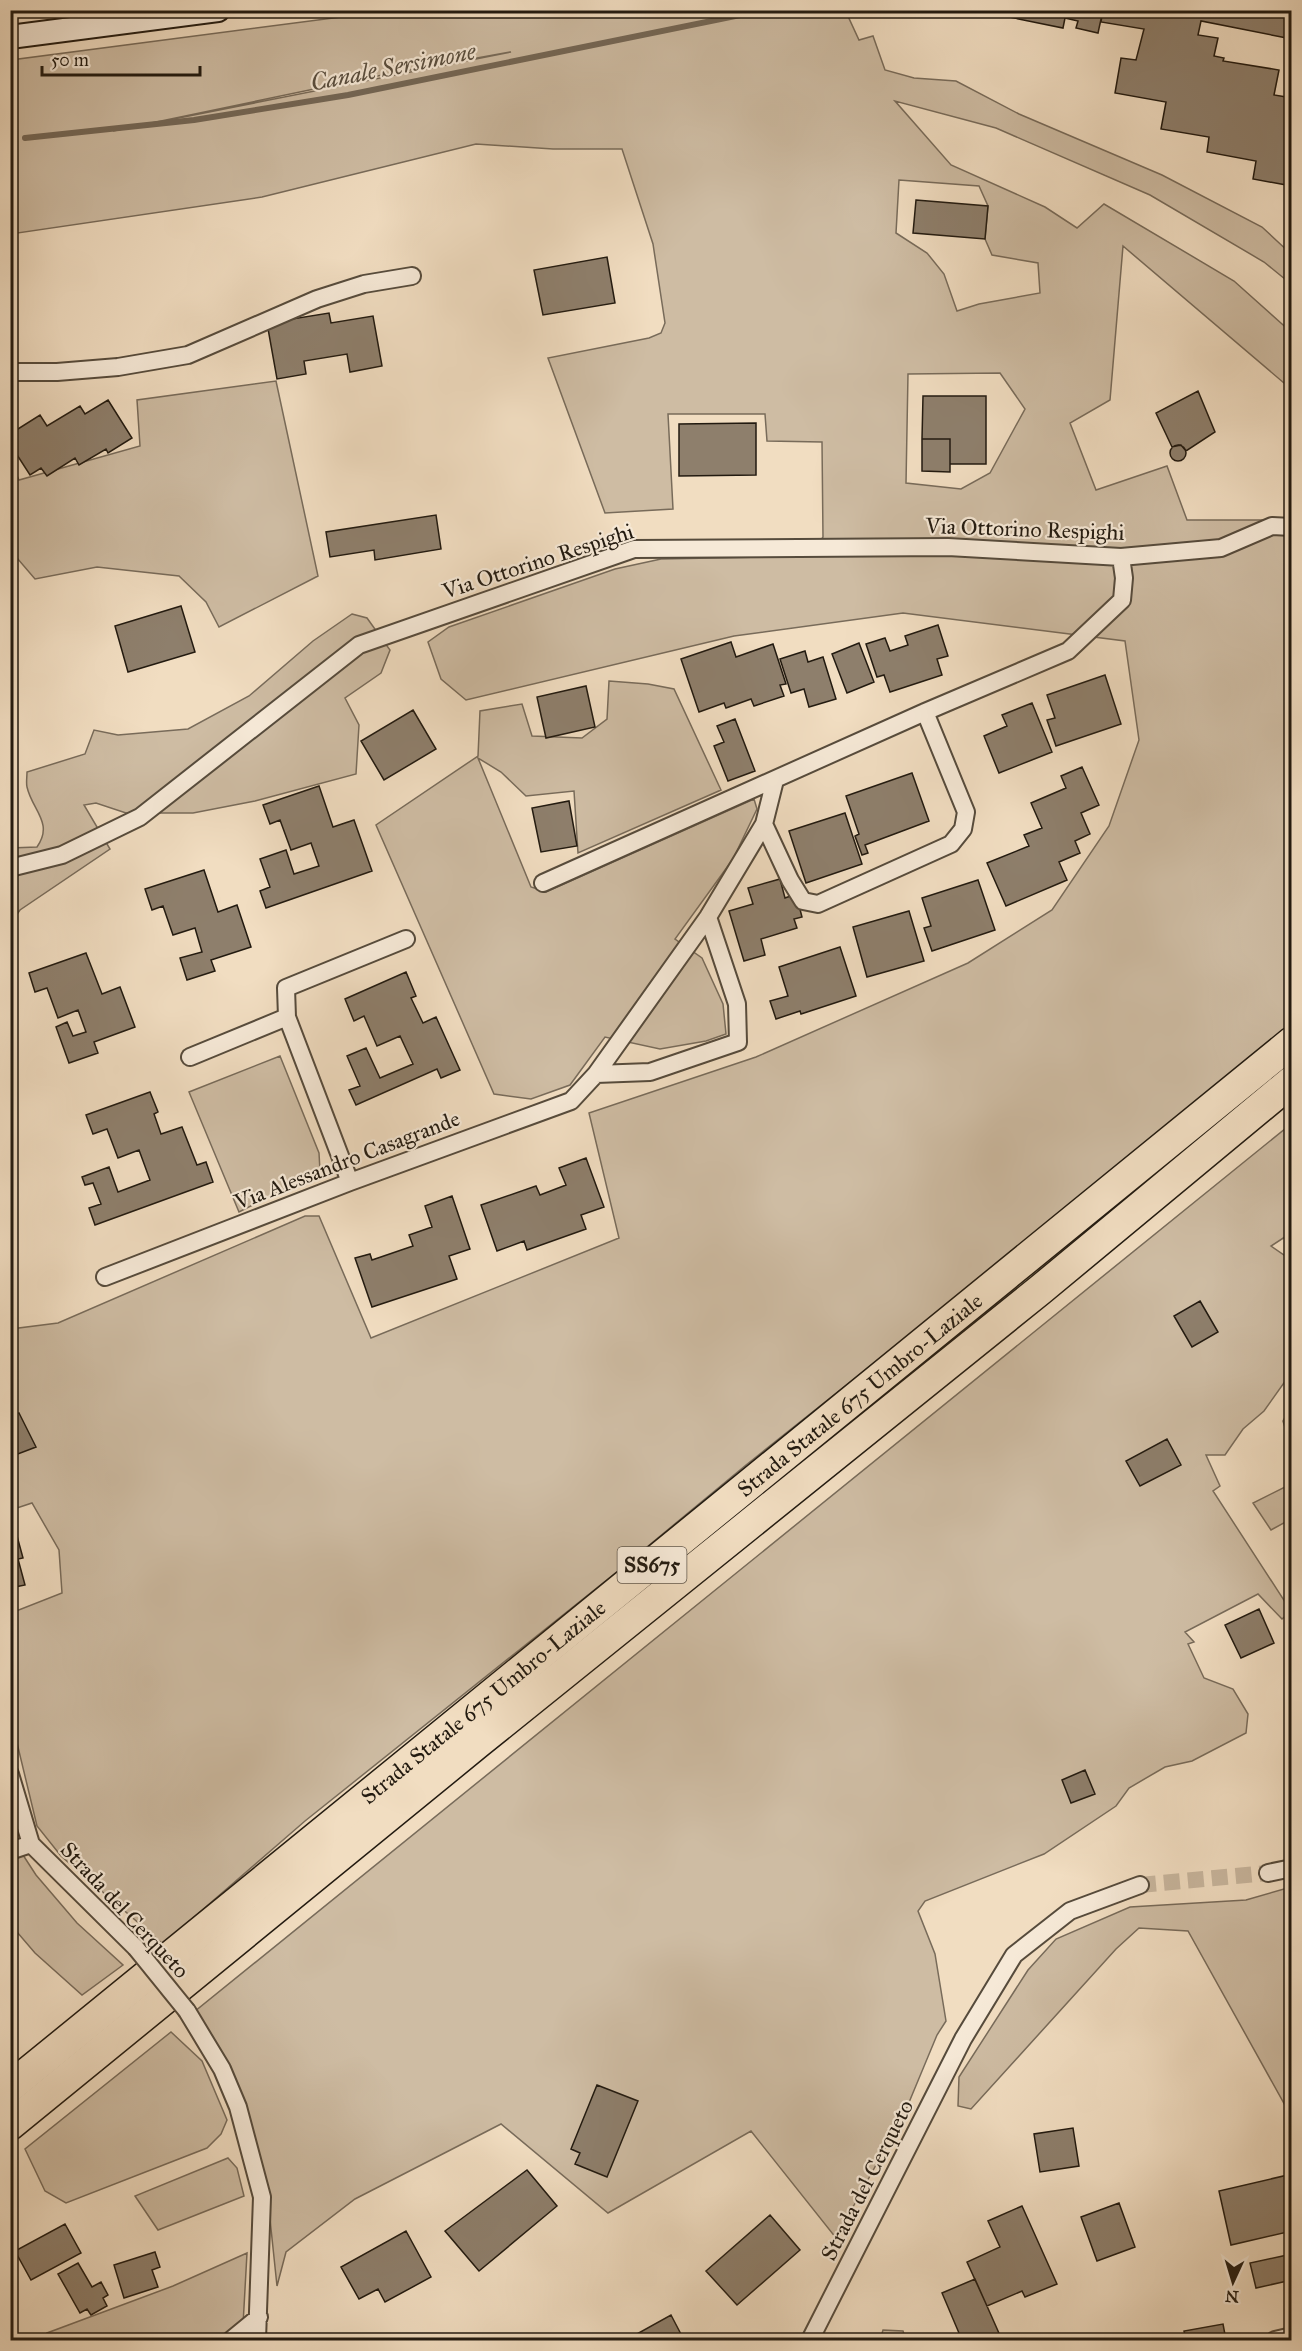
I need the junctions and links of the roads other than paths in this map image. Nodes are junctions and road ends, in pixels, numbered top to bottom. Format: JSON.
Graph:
{"nodes":[{"id":1,"x":218,"y":10,"type":"edge"},
{"id":2,"x":10,"y":37,"type":"edge"},
{"id":3,"x":412,"y":276,"type":"dead end"},
{"id":4,"x":10,"y":372,"type":"edge"},
{"id":5,"x":1292,"y":527,"type":"edge"},
{"id":6,"x":1121,"y":557,"type":"junction"},
{"id":7,"x":924,"y":712,"type":"junction"},
{"id":8,"x":775,"y":780,"type":"junction"},
{"id":9,"x":764,"y":824,"type":"junction"},
{"id":10,"x":10,"y":868,"type":"edge"},
{"id":11,"x":543,"y":883,"type":"dead end"},
{"id":12,"x":708,"y":917,"type":"junction"},
{"id":13,"x":406,"y":939,"type":"dead end"},
{"id":14,"x":286,"y":1017,"type":"junction"},
{"id":15,"x":1292,"y":1042,"type":"edge"},
{"id":16,"x":190,"y":1057,"type":"dead end"},
{"id":17,"x":596,"y":1074,"type":"junction"},
{"id":18,"x":1292,"y":1081,"type":"edge"},
{"id":19,"x":350,"y":1182,"type":"junction"},
{"id":20,"x":105,"y":1276,"type":"dead end"},
{"id":21,"x":10,"y":1774,"type":"edge"},
{"id":22,"x":31,"y":1844,"type":"junction"},
{"id":23,"x":10,"y":1851,"type":"edge"},
{"id":24,"x":1292,"y":1868,"type":"edge"},
{"id":25,"x":1268,"y":1873,"type":"tunnel mouth"},
{"id":26,"x":1140,"y":1885,"type":"tunnel mouth"},
{"id":27,"x":10,"y":2087,"type":"edge"},
{"id":28,"x":10,"y":2125,"type":"edge"},
{"id":29,"x":259,"y":2317,"type":"junction"},
{"id":30,"x":1292,"y":2336,"type":"edge"},
{"id":31,"x":231,"y":2340,"type":"edge"},
{"id":32,"x":257,"y":2340,"type":"edge"},
{"id":33,"x":267,"y":2340,"type":"edge"},
{"id":34,"x":810,"y":2340,"type":"edge"},
{"id":35,"x":1275,"y":2340,"type":"edge"}],
"edges":[{"from":1,"to":2,"type":"main road"},
{"from":3,"to":4,"type":"street"},
{"from":5,"to":6,"type":"street","name":"Via Ottorino Respighi"},
{"from":6,"to":7,"type":"street"},
{"from":6,"to":10,"type":"street","name":"Via Ottorino Respighi"},
{"from":7,"to":8,"type":"street"},
{"from":7,"to":9,"type":"street"},
{"from":8,"to":9,"type":"street","name":"Via Alessandro Casagrande"},
{"from":8,"to":11,"type":"street"},
{"from":9,"to":12,"type":"street","name":"Via Alessandro Casagrande"},
{"from":12,"to":17,"type":"street","name":"Via Alessandro Casagrande"},
{"from":12,"to":17,"type":"street"},
{"from":13,"to":14,"type":"street"},
{"from":14,"to":16,"type":"street"},
{"from":14,"to":19,"type":"street"},
{"from":15,"to":27,"type":"highway","name":"Strada Statale 675 Umbro-Laziale","number":"SS675"},
{"from":17,"to":19,"type":"street","name":"Via Alessandro Casagrande"},
{"from":18,"to":28,"type":"highway","name":"Strada Statale 675 Umbro-Laziale","number":"SS675"},
{"from":19,"to":20,"type":"street","name":"Via Alessandro Casagrande"},
{"from":21,"to":22,"type":"street","name":"Strada del Cerqueto"},
{"from":22,"to":23,"type":"street"},
{"from":22,"to":29,"type":"street","name":"Strada del Cerqueto","bridge":true},
{"from":24,"to":25,"type":"street"},
{"from":26,"to":34,"type":"street","name":"Strada del Cerqueto"},
{"from":29,"to":31,"type":"street"},
{"from":29,"to":32,"type":"street","name":"Strada del Cerqueto"},
{"from":29,"to":33,"type":"street","name":"Strada del Cerqueto"},
{"from":30,"to":35,"type":"street"}]}
